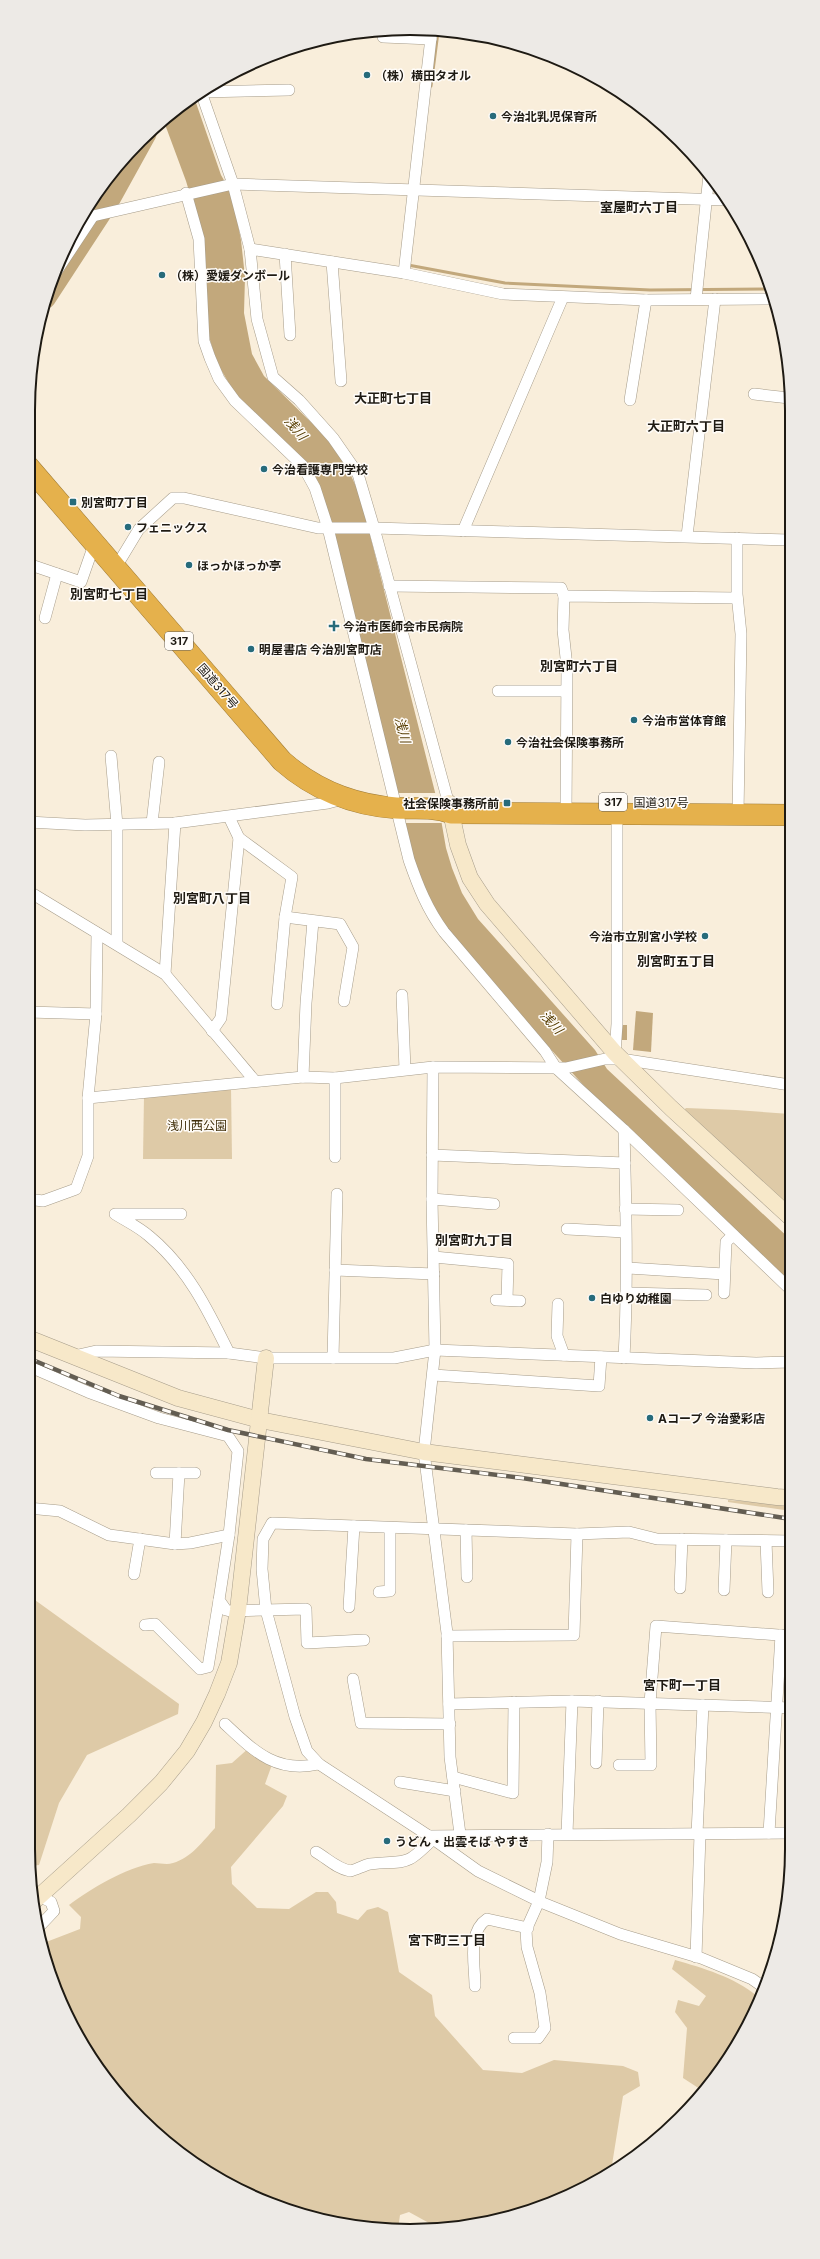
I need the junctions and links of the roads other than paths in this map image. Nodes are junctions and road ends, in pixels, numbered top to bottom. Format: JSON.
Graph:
{"nodes":[{"id":1,"x":431,"y":36,"type":"edge"},
{"id":2,"x":383,"y":37,"type":"dead end"},
{"id":3,"x":431,"y":39,"type":"junction"},
{"id":4,"x":290,"y":90,"type":"dead end"},
{"id":5,"x":212,"y":92,"type":"edge"},
{"id":6,"x":204,"y":97,"type":"edge"},
{"id":7,"x":707,"y":181,"type":"edge"},
{"id":8,"x":230,"y":184,"type":"junction"},
{"id":9,"x":412,"y":189,"type":"junction"},
{"id":10,"x":188,"y":193,"type":"junction"},
{"id":11,"x":705,"y":199,"type":"junction"},
{"id":12,"x":720,"y":200,"type":"edge"},
{"id":13,"x":89,"y":215,"type":"edge"},
{"id":14,"x":250,"y":249,"type":"junction"},
{"id":15,"x":285,"y":254,"type":"junction"},
{"id":16,"x":332,"y":262,"type":"junction"},
{"id":17,"x":404,"y":273,"type":"junction"},
{"id":18,"x":564,"y":297,"type":"junction"},
{"id":19,"x":696,"y":299,"type":"junction"},
{"id":20,"x":714,"y":299,"type":"junction"},
{"id":21,"x":768,"y":299,"type":"edge"},
{"id":22,"x":646,"y":300,"type":"junction"},
{"id":23,"x":290,"y":335,"type":"dead end"},
{"id":24,"x":341,"y":381,"type":"dead end"},
{"id":25,"x":754,"y":394,"type":"dead end"},
{"id":26,"x":784,"y":397,"type":"edge"},
{"id":27,"x":630,"y":400,"type":"dead end"},
{"id":28,"x":35,"y":474,"type":"edge"},
{"id":29,"x":330,"y":528,"type":"junction"},
{"id":30,"x":372,"y":529,"type":"junction"},
{"id":31,"x":463,"y":531,"type":"junction"},
{"id":32,"x":687,"y":536,"type":"junction"},
{"id":33,"x":737,"y":538,"type":"junction"},
{"id":34,"x":785,"y":540,"type":"edge"},
{"id":35,"x":95,"y":542,"type":"junction"},
{"id":36,"x":35,"y":566,"type":"edge"},
{"id":37,"x":116,"y":567,"type":"junction"},
{"id":38,"x":57,"y":574,"type":"junction"},
{"id":39,"x":389,"y":586,"type":"junction"},
{"id":40,"x":564,"y":596,"type":"junction"},
{"id":41,"x":737,"y":598,"type":"junction"},
{"id":42,"x":45,"y":618,"type":"dead end"},
{"id":43,"x":498,"y":691,"type":"dead end"},
{"id":44,"x":566,"y":691,"type":"junction"},
{"id":45,"x":111,"y":756,"type":"dead end"},
{"id":46,"x":159,"y":762,"type":"dead end"},
{"id":47,"x":344,"y":799,"type":"junction"},
{"id":48,"x":785,"y":804,"type":"edge"},
{"id":49,"x":399,"y":808,"type":"junction"},
{"id":50,"x":446,"y":808,"type":"junction"},
{"id":51,"x":566,"y":808,"type":"junction"},
{"id":52,"x":617,"y":808,"type":"junction"},
{"id":53,"x":739,"y":809,"type":"junction"},
{"id":54,"x":785,"y":814,"type":"edge"},
{"id":55,"x":229,"y":817,"type":"junction"},
{"id":56,"x":35,"y":822,"type":"edge"},
{"id":57,"x":152,"y":823,"type":"junction"},
{"id":58,"x":175,"y":823,"type":"junction"},
{"id":59,"x":118,"y":825,"type":"junction"},
{"id":60,"x":239,"y":838,"type":"junction"},
{"id":61,"x":35,"y":895,"type":"edge"},
{"id":62,"x":285,"y":917,"type":"junction"},
{"id":63,"x":314,"y":922,"type":"junction"},
{"id":64,"x":97,"y":933,"type":"junction"},
{"id":65,"x":117,"y":943,"type":"junction"},
{"id":66,"x":165,"y":974,"type":"junction"},
{"id":67,"x":402,"y":995,"type":"dead end"},
{"id":68,"x":344,"y":1001,"type":"dead end"},
{"id":69,"x":276,"y":1004,"type":"dead end"},
{"id":70,"x":35,"y":1012,"type":"edge"},
{"id":71,"x":96,"y":1014,"type":"junction"},
{"id":72,"x":212,"y":1031,"type":"junction"},
{"id":73,"x":613,"y":1057,"type":"junction"},
{"id":74,"x":433,"y":1067,"type":"junction"},
{"id":75,"x":561,"y":1068,"type":"junction"},
{"id":76,"x":406,"y":1069,"type":"junction"},
{"id":77,"x":303,"y":1077,"type":"junction"},
{"id":78,"x":335,"y":1078,"type":"junction"},
{"id":79,"x":255,"y":1081,"type":"junction"},
{"id":80,"x":785,"y":1084,"type":"edge"},
{"id":81,"x":88,"y":1098,"type":"junction"},
{"id":82,"x":624,"y":1130,"type":"junction"},
{"id":83,"x":432,"y":1155,"type":"junction"},
{"id":84,"x":335,"y":1157,"type":"dead end"},
{"id":85,"x":625,"y":1164,"type":"junction"},
{"id":86,"x":337,"y":1194,"type":"dead end"},
{"id":87,"x":432,"y":1199,"type":"junction"},
{"id":88,"x":35,"y":1200,"type":"edge"},
{"id":89,"x":494,"y":1204,"type":"dead end"},
{"id":90,"x":625,"y":1209,"type":"junction"},
{"id":91,"x":678,"y":1210,"type":"dead end"},
{"id":92,"x":785,"y":1213,"type":"edge"},
{"id":93,"x":181,"y":1214,"type":"dead end"},
{"id":94,"x":567,"y":1229,"type":"dead end"},
{"id":95,"x":625,"y":1232,"type":"junction"},
{"id":96,"x":733,"y":1235,"type":"junction"},
{"id":97,"x":434,"y":1257,"type":"junction"},
{"id":98,"x":628,"y":1268,"type":"junction"},
{"id":99,"x":335,"y":1270,"type":"junction"},
{"id":100,"x":434,"y":1274,"type":"junction"},
{"id":101,"x":724,"y":1274,"type":"junction"},
{"id":102,"x":785,"y":1284,"type":"edge"},
{"id":103,"x":628,"y":1293,"type":"junction"},
{"id":104,"x":724,"y":1293,"type":"dead end"},
{"id":105,"x":706,"y":1295,"type":"dead end"},
{"id":106,"x":520,"y":1301,"type":"dead end"},
{"id":107,"x":558,"y":1304,"type":"dead end"},
{"id":108,"x":35,"y":1341,"type":"edge"},
{"id":109,"x":435,"y":1350,"type":"junction"},
{"id":110,"x":229,"y":1353,"type":"junction"},
{"id":111,"x":564,"y":1355,"type":"junction"},
{"id":112,"x":74,"y":1356,"type":"junction"},
{"id":113,"x":601,"y":1357,"type":"junction"},
{"id":114,"x":266,"y":1358,"type":"junction"},
{"id":115,"x":334,"y":1358,"type":"junction"},
{"id":116,"x":624,"y":1358,"type":"junction"},
{"id":117,"x":785,"y":1362,"type":"edge"},
{"id":118,"x":35,"y":1369,"type":"edge"},
{"id":119,"x":434,"y":1375,"type":"junction"},
{"id":120,"x":260,"y":1420,"type":"junction"},
{"id":121,"x":424,"y":1452,"type":"junction"},
{"id":122,"x":156,"y":1473,"type":"dead end"},
{"id":123,"x":179,"y":1473,"type":"junction"},
{"id":124,"x":195,"y":1473,"type":"dead end"},
{"id":125,"x":785,"y":1498,"type":"edge"},
{"id":126,"x":35,"y":1509,"type":"edge"},
{"id":127,"x":354,"y":1526,"type":"junction"},
{"id":128,"x":390,"y":1528,"type":"junction"},
{"id":129,"x":434,"y":1529,"type":"junction"},
{"id":130,"x":466,"y":1530,"type":"junction"},
{"id":131,"x":577,"y":1534,"type":"junction"},
{"id":132,"x":229,"y":1535,"type":"junction"},
{"id":133,"x":140,"y":1539,"type":"junction"},
{"id":134,"x":682,"y":1539,"type":"junction"},
{"id":135,"x":726,"y":1540,"type":"junction"},
{"id":136,"x":766,"y":1540,"type":"junction"},
{"id":137,"x":785,"y":1541,"type":"edge"},
{"id":138,"x":175,"y":1544,"type":"junction"},
{"id":139,"x":134,"y":1574,"type":"dead end"},
{"id":140,"x":467,"y":1577,"type":"dead end"},
{"id":141,"x":680,"y":1588,"type":"dead end"},
{"id":142,"x":724,"y":1590,"type":"dead end"},
{"id":143,"x":379,"y":1592,"type":"dead end"},
{"id":144,"x":768,"y":1592,"type":"dead end"},
{"id":145,"x":219,"y":1600,"type":"junction"},
{"id":146,"x":349,"y":1607,"type":"dead end"},
{"id":147,"x":238,"y":1610,"type":"junction"},
{"id":148,"x":266,"y":1610,"type":"junction"},
{"id":149,"x":145,"y":1625,"type":"dead end"},
{"id":150,"x":447,"y":1636,"type":"junction"},
{"id":151,"x":785,"y":1636,"type":"edge"},
{"id":152,"x":364,"y":1640,"type":"dead end"},
{"id":153,"x":785,"y":1642,"type":"edge"},
{"id":154,"x":353,"y":1679,"type":"dead end"},
{"id":155,"x":572,"y":1701,"type":"junction"},
{"id":156,"x":514,"y":1702,"type":"junction"},
{"id":157,"x":598,"y":1702,"type":"junction"},
{"id":158,"x":650,"y":1703,"type":"junction"},
{"id":159,"x":449,"y":1704,"type":"junction"},
{"id":160,"x":703,"y":1705,"type":"junction"},
{"id":161,"x":775,"y":1707,"type":"junction"},
{"id":162,"x":785,"y":1708,"type":"edge"},
{"id":163,"x":225,"y":1724,"type":"dead end"},
{"id":164,"x":450,"y":1724,"type":"junction"},
{"id":165,"x":596,"y":1763,"type":"dead end"},
{"id":166,"x":319,"y":1764,"type":"junction"},
{"id":167,"x":619,"y":1765,"type":"dead end"},
{"id":168,"x":453,"y":1777,"type":"junction"},
{"id":169,"x":400,"y":1782,"type":"dead end"},
{"id":170,"x":455,"y":1791,"type":"junction"},
{"id":171,"x":460,"y":1834,"type":"junction"},
{"id":172,"x":548,"y":1834,"type":"junction"},
{"id":173,"x":567,"y":1834,"type":"junction"},
{"id":174,"x":698,"y":1834,"type":"junction"},
{"id":175,"x":769,"y":1834,"type":"junction"},
{"id":176,"x":785,"y":1834,"type":"edge"},
{"id":177,"x":431,"y":1837,"type":"junction"},
{"id":178,"x":316,"y":1852,"type":"dead end"},
{"id":179,"x":38,"y":1897,"type":"edge"},
{"id":180,"x":38,"y":1899,"type":"edge"},
{"id":181,"x":539,"y":1901,"type":"junction"},
{"id":182,"x":42,"y":1923,"type":"edge"},
{"id":183,"x":528,"y":1928,"type":"junction"},
{"id":184,"x":696,"y":1957,"type":"junction"},
{"id":185,"x":759,"y":1984,"type":"edge"},
{"id":186,"x":475,"y":1986,"type":"dead end"},
{"id":187,"x":514,"y":2038,"type":"dead end"}],
"edges":[{"from":1,"to":3,"type":"street"},
{"from":2,"to":3,"type":"street"},
{"from":3,"to":9,"type":"street"},
{"from":4,"to":5,"type":"street"},
{"from":6,"to":8,"type":"street"},
{"from":7,"to":11,"type":"street"},
{"from":8,"to":9,"type":"street"},
{"from":8,"to":10,"type":"street"},
{"from":8,"to":14,"type":"street"},
{"from":9,"to":11,"type":"street"},
{"from":9,"to":17,"type":"street"},
{"from":10,"to":13,"type":"street"},
{"from":10,"to":29,"type":"street"},
{"from":11,"to":12,"type":"street"},
{"from":11,"to":19,"type":"street"},
{"from":14,"to":15,"type":"street"},
{"from":14,"to":30,"type":"street"},
{"from":15,"to":16,"type":"street"},
{"from":15,"to":23,"type":"street"},
{"from":16,"to":17,"type":"street"},
{"from":16,"to":24,"type":"street"},
{"from":17,"to":18,"type":"street"},
{"from":18,"to":22,"type":"street"},
{"from":18,"to":31,"type":"street"},
{"from":19,"to":20,"type":"street"},
{"from":19,"to":22,"type":"street"},
{"from":20,"to":21,"type":"street"},
{"from":20,"to":32,"type":"street"},
{"from":22,"to":27,"type":"street"},
{"from":25,"to":26,"type":"street"},
{"from":28,"to":35,"type":"highway","name":"国道317号","number":"317"},
{"from":29,"to":30,"type":"street"},
{"from":29,"to":37,"type":"street"},
{"from":29,"to":49,"type":"street"},
{"from":30,"to":31,"type":"street"},
{"from":30,"to":39,"type":"street"},
{"from":31,"to":32,"type":"street"},
{"from":32,"to":33,"type":"street"},
{"from":33,"to":34,"type":"street"},
{"from":33,"to":41,"type":"street"},
{"from":35,"to":37,"type":"highway","name":"国道317号","number":"317"},
{"from":35,"to":38,"type":"street"},
{"from":36,"to":38,"type":"street"},
{"from":37,"to":47,"type":"highway","name":"国道317号","number":"317"},
{"from":38,"to":42,"type":"street"},
{"from":39,"to":40,"type":"street"},
{"from":39,"to":50,"type":"street"},
{"from":40,"to":41,"type":"street"},
{"from":40,"to":44,"type":"street"},
{"from":41,"to":53,"type":"street"},
{"from":43,"to":44,"type":"street"},
{"from":44,"to":51,"type":"street"},
{"from":45,"to":59,"type":"street"},
{"from":46,"to":57,"type":"street"},
{"from":47,"to":49,"type":"highway","name":"国道317号","number":"317"},
{"from":47,"to":55,"type":"street"},
{"from":48,"to":53,"type":"highway","name":"国道317号","number":"317"},
{"from":49,"to":50,"type":"highway","name":"国道317号","number":"317"},
{"from":49,"to":75,"type":"street"},
{"from":50,"to":51,"type":"highway","name":"国道317号","number":"317"},
{"from":50,"to":73,"type":"street"},
{"from":51,"to":52,"type":"highway","name":"国道317号","number":"317"},
{"from":52,"to":53,"type":"highway","name":"国道317号","number":"317"},
{"from":52,"to":73,"type":"street"},
{"from":53,"to":54,"type":"highway","name":"国道317号","number":"317"},
{"from":55,"to":58,"type":"street"},
{"from":55,"to":60,"type":"street"},
{"from":56,"to":59,"type":"street"},
{"from":57,"to":58,"type":"street"},
{"from":57,"to":59,"type":"street"},
{"from":58,"to":66,"type":"street"},
{"from":59,"to":65,"type":"street"},
{"from":60,"to":62,"type":"street"},
{"from":60,"to":72,"type":"street"},
{"from":61,"to":64,"type":"street"},
{"from":62,"to":63,"type":"street"},
{"from":62,"to":69,"type":"street"},
{"from":63,"to":68,"type":"street"},
{"from":63,"to":77,"type":"street"},
{"from":64,"to":65,"type":"street"},
{"from":64,"to":71,"type":"street"},
{"from":65,"to":66,"type":"street"},
{"from":66,"to":72,"type":"street"},
{"from":67,"to":76,"type":"street"},
{"from":70,"to":71,"type":"street"},
{"from":71,"to":81,"type":"street"},
{"from":72,"to":79,"type":"street"},
{"from":73,"to":75,"type":"street"},
{"from":73,"to":80,"type":"street"},
{"from":73,"to":92,"type":"street"},
{"from":74,"to":75,"type":"street"},
{"from":74,"to":76,"type":"street"},
{"from":74,"to":83,"type":"street"},
{"from":75,"to":82,"type":"street"},
{"from":76,"to":78,"type":"street"},
{"from":77,"to":78,"type":"street"},
{"from":77,"to":79,"type":"street"},
{"from":78,"to":84,"type":"street"},
{"from":79,"to":81,"type":"street"},
{"from":81,"to":88,"type":"street"},
{"from":82,"to":85,"type":"street"},
{"from":82,"to":96,"type":"street"},
{"from":83,"to":85,"type":"street"},
{"from":83,"to":87,"type":"street"},
{"from":85,"to":90,"type":"street"},
{"from":86,"to":99,"type":"street"},
{"from":87,"to":89,"type":"street"},
{"from":87,"to":97,"type":"street"},
{"from":90,"to":91,"type":"street"},
{"from":90,"to":95,"type":"street"},
{"from":93,"to":110,"type":"street"},
{"from":94,"to":95,"type":"street"},
{"from":95,"to":98,"type":"street"},
{"from":96,"to":101,"type":"street"},
{"from":96,"to":102,"type":"street"},
{"from":97,"to":100,"type":"street"},
{"from":97,"to":106,"type":"street"},
{"from":98,"to":101,"type":"street"},
{"from":98,"to":103,"type":"street"},
{"from":99,"to":100,"type":"street"},
{"from":99,"to":115,"type":"street"},
{"from":100,"to":109,"type":"street"},
{"from":101,"to":104,"type":"street"},
{"from":103,"to":105,"type":"street"},
{"from":103,"to":116,"type":"street"},
{"from":107,"to":111,"type":"street"},
{"from":108,"to":112,"type":"street"},
{"from":109,"to":111,"type":"street"},
{"from":109,"to":115,"type":"street"},
{"from":109,"to":119,"type":"street"},
{"from":110,"to":112,"type":"street"},
{"from":110,"to":114,"type":"street"},
{"from":111,"to":113,"type":"street"},
{"from":112,"to":120,"type":"street"},
{"from":113,"to":116,"type":"street"},
{"from":113,"to":119,"type":"street"},
{"from":114,"to":115,"type":"street"},
{"from":114,"to":120,"type":"street"},
{"from":116,"to":117,"type":"street"},
{"from":118,"to":132,"type":"street"},
{"from":119,"to":121,"type":"street"},
{"from":120,"to":121,"type":"street"},
{"from":120,"to":147,"type":"street"},
{"from":121,"to":125,"type":"street"},
{"from":121,"to":129,"type":"street"},
{"from":122,"to":123,"type":"street"},
{"from":123,"to":124,"type":"street"},
{"from":123,"to":138,"type":"street"},
{"from":126,"to":133,"type":"street"},
{"from":127,"to":128,"type":"street"},
{"from":127,"to":146,"type":"street"},
{"from":127,"to":148,"type":"street"},
{"from":128,"to":129,"type":"street"},
{"from":128,"to":143,"type":"street"},
{"from":129,"to":130,"type":"street"},
{"from":129,"to":150,"type":"street"},
{"from":130,"to":131,"type":"street"},
{"from":130,"to":140,"type":"street"},
{"from":131,"to":134,"type":"street"},
{"from":131,"to":150,"type":"street"},
{"from":132,"to":138,"type":"street"},
{"from":132,"to":145,"type":"street"},
{"from":133,"to":138,"type":"street"},
{"from":133,"to":139,"type":"street"},
{"from":134,"to":135,"type":"street"},
{"from":134,"to":141,"type":"street"},
{"from":135,"to":136,"type":"street"},
{"from":135,"to":142,"type":"street"},
{"from":136,"to":137,"type":"street"},
{"from":136,"to":144,"type":"street"},
{"from":145,"to":147,"type":"street"},
{"from":145,"to":149,"type":"street"},
{"from":147,"to":148,"type":"street"},
{"from":147,"to":179,"type":"street"},
{"from":148,"to":152,"type":"street"},
{"from":148,"to":166,"type":"street"},
{"from":150,"to":159,"type":"street"},
{"from":151,"to":158,"type":"street"},
{"from":153,"to":161,"type":"street"},
{"from":154,"to":164,"type":"street"},
{"from":155,"to":156,"type":"street"},
{"from":155,"to":157,"type":"street"},
{"from":155,"to":173,"type":"street"},
{"from":156,"to":159,"type":"street"},
{"from":156,"to":168,"type":"street"},
{"from":157,"to":158,"type":"street"},
{"from":157,"to":165,"type":"street"},
{"from":158,"to":160,"type":"street"},
{"from":158,"to":167,"type":"street"},
{"from":159,"to":164,"type":"street"},
{"from":160,"to":161,"type":"street"},
{"from":160,"to":174,"type":"street"},
{"from":161,"to":162,"type":"street"},
{"from":161,"to":175,"type":"street"},
{"from":163,"to":166,"type":"street"},
{"from":164,"to":168,"type":"street"},
{"from":166,"to":177,"type":"street"},
{"from":168,"to":170,"type":"street"},
{"from":169,"to":170,"type":"street"},
{"from":170,"to":171,"type":"street"},
{"from":171,"to":172,"type":"street"},
{"from":171,"to":177,"type":"street"},
{"from":172,"to":173,"type":"street"},
{"from":172,"to":181,"type":"street"},
{"from":173,"to":174,"type":"street"},
{"from":174,"to":175,"type":"street"},
{"from":174,"to":184,"type":"street"},
{"from":175,"to":176,"type":"street"},
{"from":177,"to":178,"type":"street"},
{"from":177,"to":181,"type":"street"},
{"from":180,"to":182,"type":"street"},
{"from":181,"to":183,"type":"street"},
{"from":181,"to":184,"type":"street"},
{"from":183,"to":186,"type":"street"},
{"from":183,"to":187,"type":"street"},
{"from":184,"to":185,"type":"street"}]}
